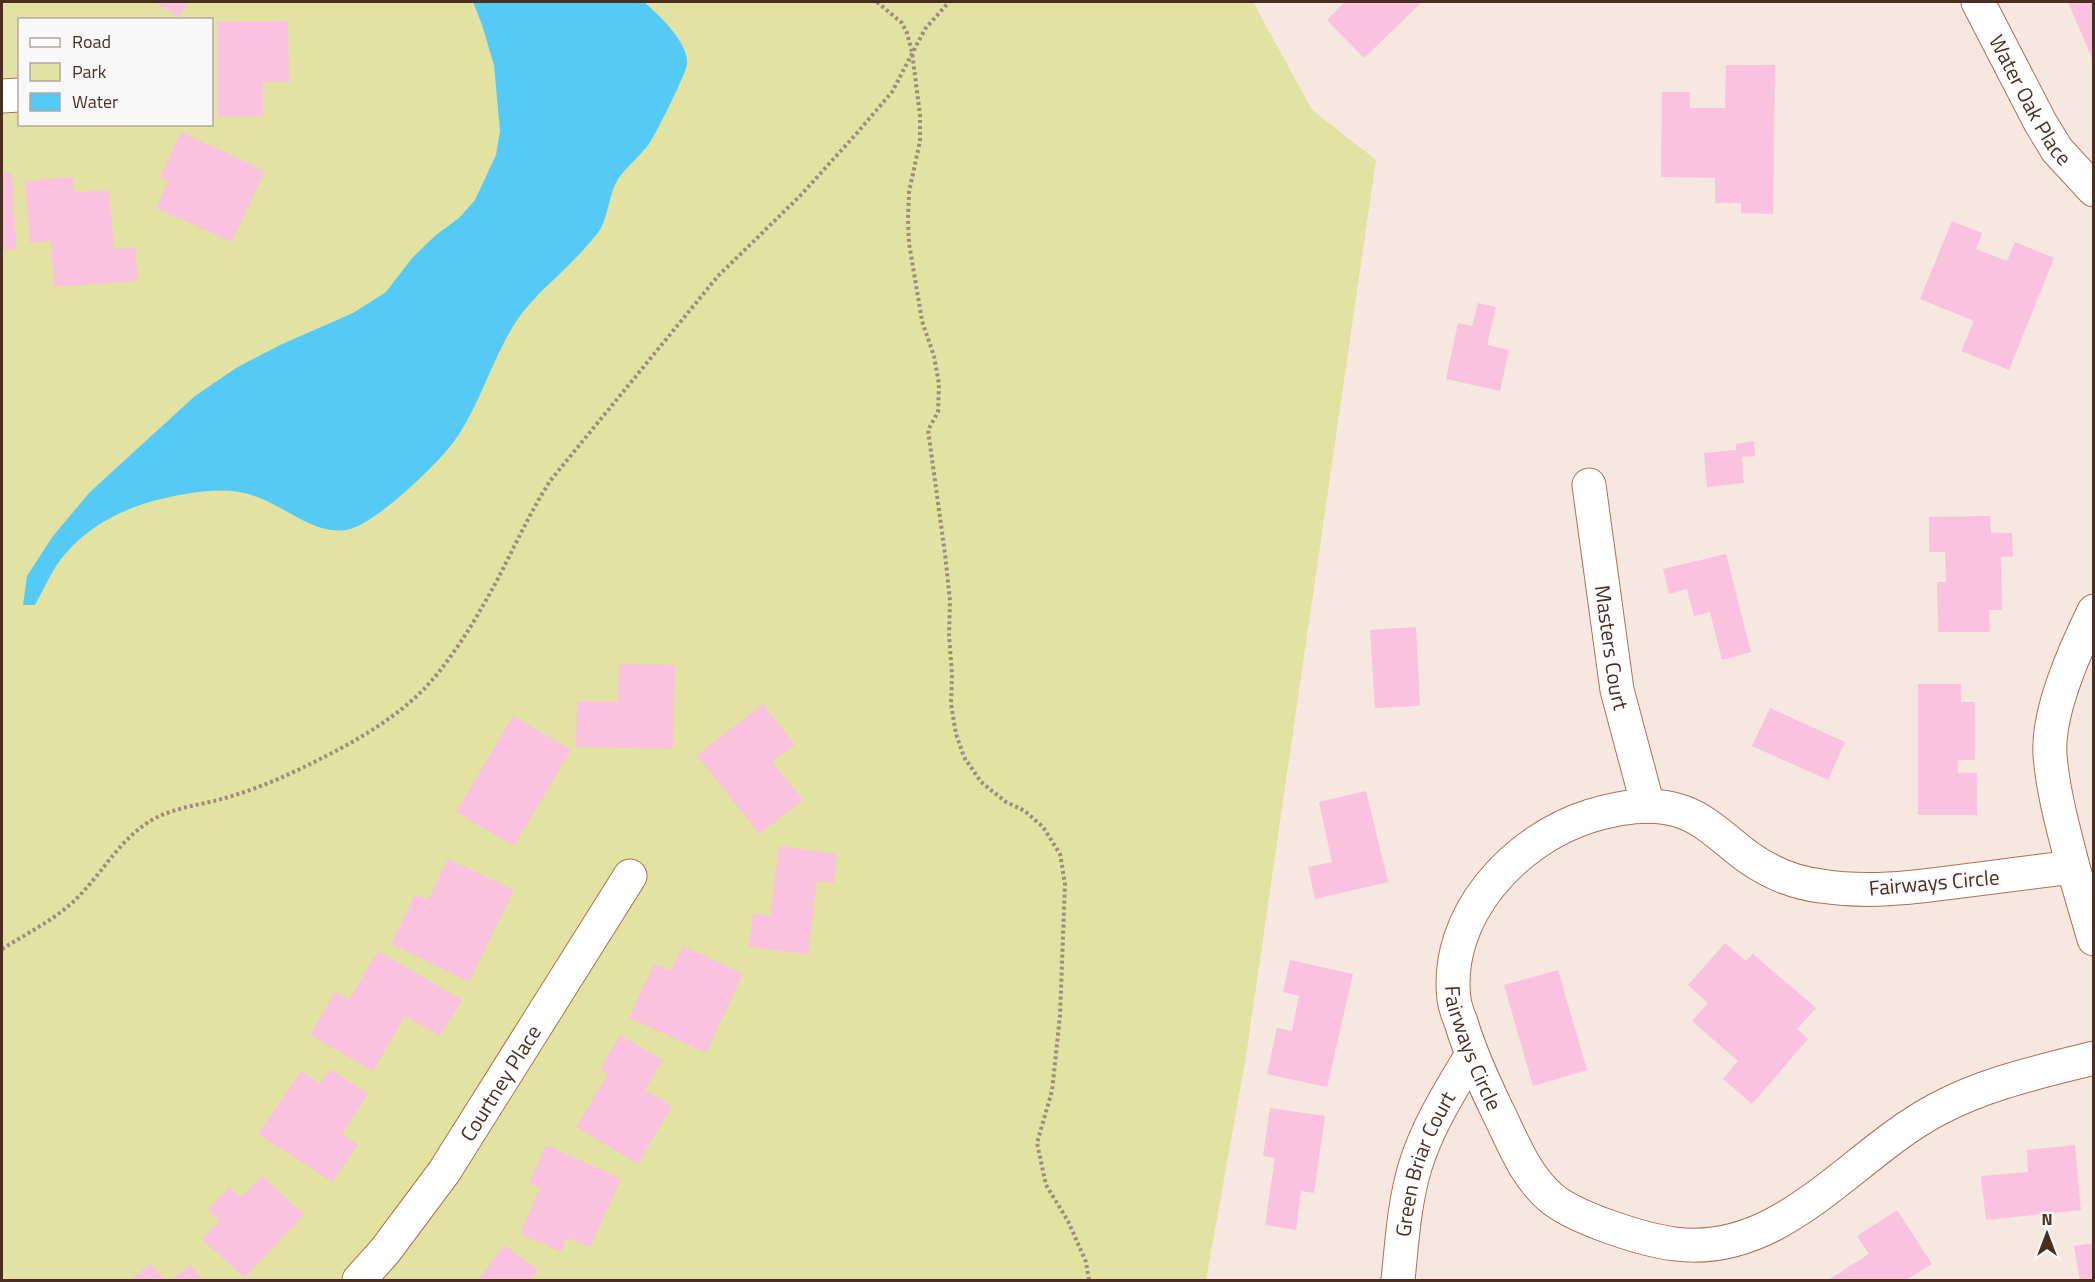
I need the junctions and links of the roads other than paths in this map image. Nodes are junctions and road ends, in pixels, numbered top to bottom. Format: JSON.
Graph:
{"nodes":[{"id":1,"x":1978,"y":2,"type":"edge"},
{"id":2,"x":18,"y":95,"type":"edge"},
{"id":3,"x":2,"y":96,"type":"edge"},
{"id":4,"x":2094,"y":190,"type":"edge"},
{"id":5,"x":1589,"y":485,"type":"dead end"},
{"id":6,"x":2094,"y":612,"type":"edge"},
{"id":7,"x":1648,"y":806,"type":"junction"},
{"id":8,"x":2073,"y":867,"type":"junction"},
{"id":9,"x":630,"y":876,"type":"dead end"},
{"id":10,"x":2094,"y":939,"type":"edge"},
{"id":11,"x":1471,"y":1056,"type":"junction"},
{"id":12,"x":2094,"y":1058,"type":"edge"},
{"id":13,"x":359,"y":1281,"type":"edge"},
{"id":14,"x":1398,"y":1281,"type":"edge"}],
"edges":[{"from":1,"to":4,"type":"street","name":"Water Oak Place"},
{"from":2,"to":3,"type":"street"},
{"from":5,"to":7,"type":"street","name":"Masters Court"},
{"from":6,"to":8,"type":"street"},
{"from":7,"to":8,"type":"street","name":"Fairways Circle"},
{"from":7,"to":11,"type":"street","name":"Fairways Circle"},
{"from":8,"to":10,"type":"street"},
{"from":9,"to":13,"type":"street","name":"Courtney Place"},
{"from":11,"to":12,"type":"street","name":"Fairways Circle"},
{"from":11,"to":14,"type":"street","name":"Green Briar Court"}]}
